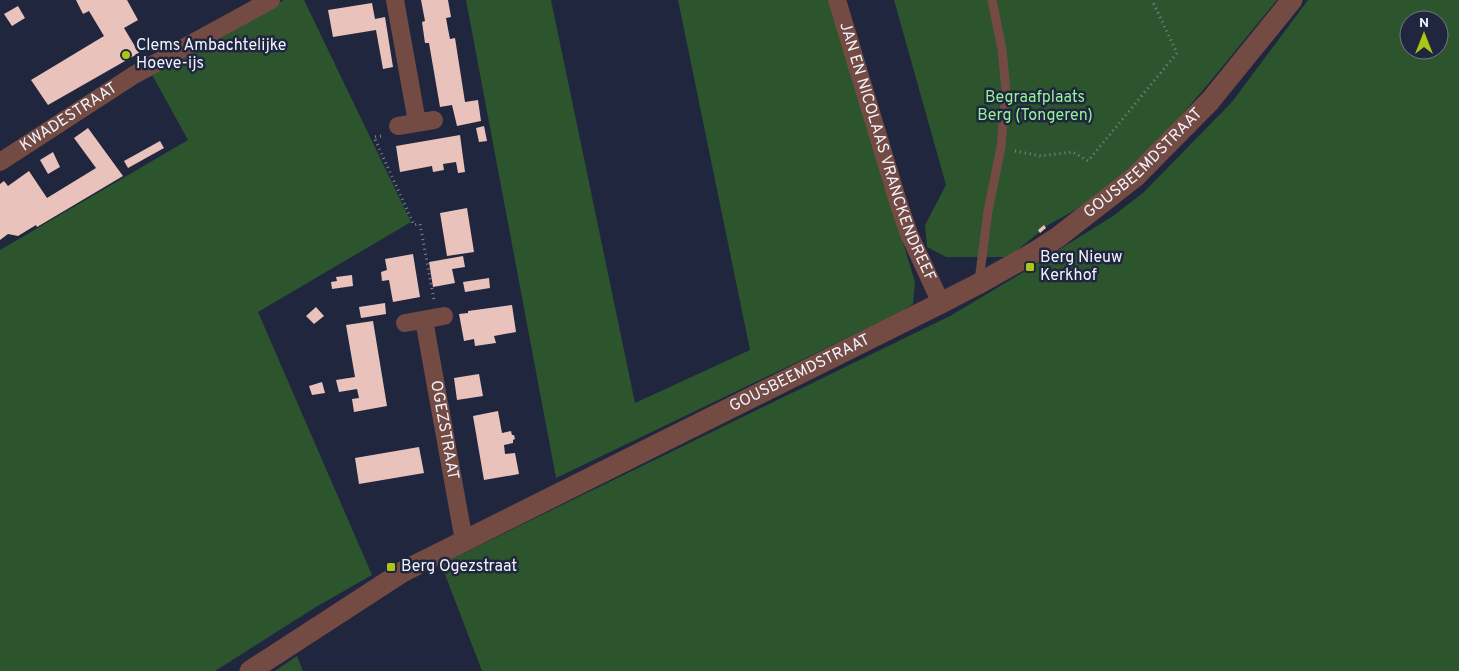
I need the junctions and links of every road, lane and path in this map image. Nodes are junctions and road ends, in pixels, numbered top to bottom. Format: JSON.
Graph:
{"nodes":[{"id":1,"x":271,"y":0,"type":"edge"},
{"id":2,"x":395,"y":0,"type":"edge"},
{"id":3,"x":837,"y":0,"type":"edge"},
{"id":4,"x":992,"y":0,"type":"edge"},
{"id":5,"x":1152,"y":0,"type":"edge"},
{"id":6,"x":1292,"y":0,"type":"edge"},
{"id":7,"x":398,"y":126,"type":"joint"},
{"id":8,"x":1001,"y":147,"type":"junction"},
{"id":9,"x":0,"y":162,"type":"edge"},
{"id":10,"x":978,"y":284,"type":"junction"},
{"id":11,"x":940,"y":303,"type":"junction"},
{"id":12,"x":435,"y":318,"type":"junction"},
{"id":13,"x":405,"y":323,"type":"dead end"},
{"id":14,"x":464,"y":541,"type":"junction"},
{"id":15,"x":250,"y":671,"type":"edge"}],
"edges":[{"from":1,"to":9,"type":"street","name":"KWADESTRAAT"},
{"from":2,"to":7,"type":"street"},
{"from":3,"to":11,"type":"street","name":"JAN EN NICOLAAS VRANCKENDREEF"},
{"from":4,"to":8,"type":"lane"},
{"from":5,"to":8,"type":"path"},
{"from":6,"to":10,"type":"street","name":"GOUSBEEMDSTRAAT"},
{"from":7,"to":12,"type":"path"},
{"from":8,"to":10,"type":"lane"},
{"from":10,"to":11,"type":"street","name":"GOUSBEEMDSTRAAT"},
{"from":11,"to":14,"type":"street","name":"GOUSBEEMDSTRAAT"},
{"from":12,"to":13,"type":"street"},
{"from":12,"to":14,"type":"street","name":"OGEZSTRAAT"},
{"from":14,"to":15,"type":"street","name":"GOUSBEEMDSTRAAT"}]}
